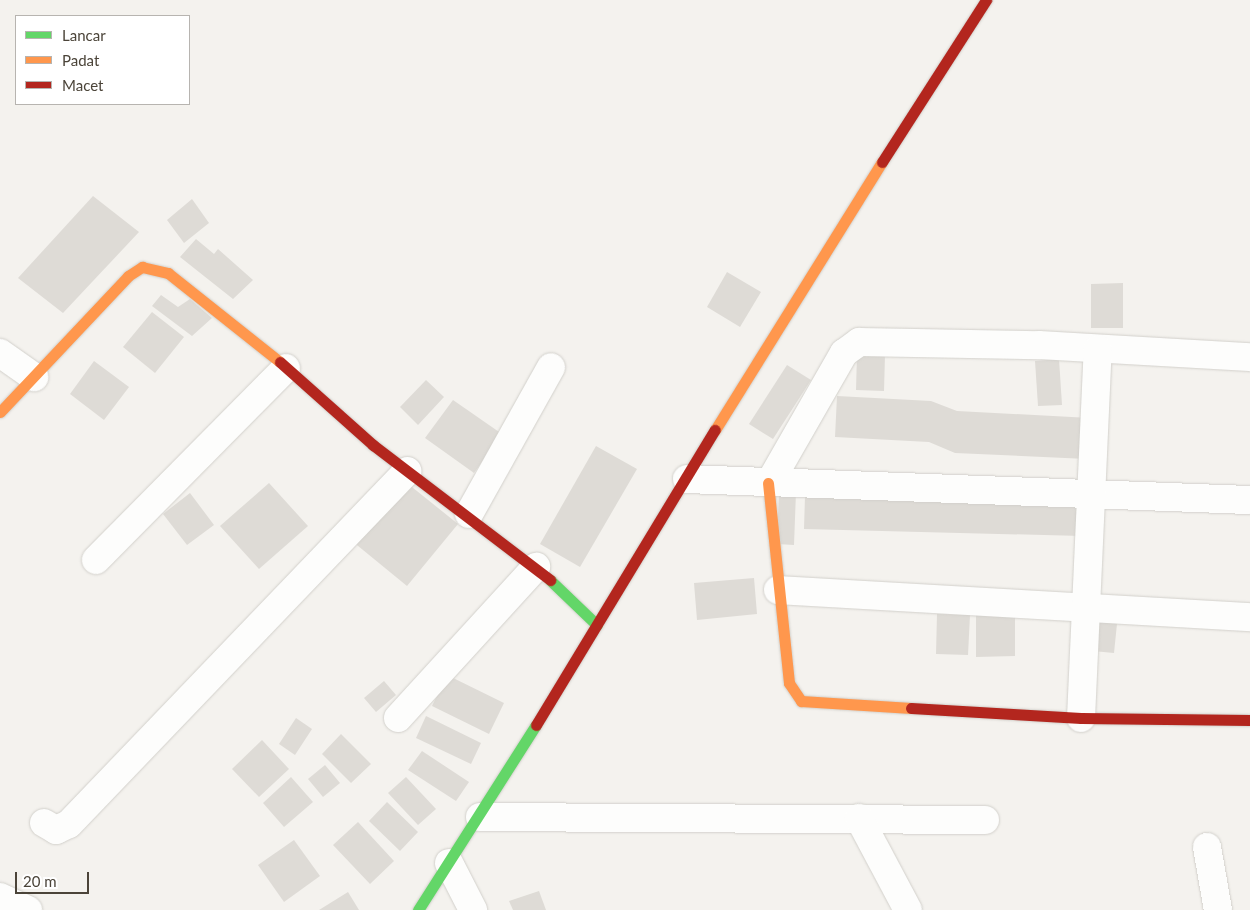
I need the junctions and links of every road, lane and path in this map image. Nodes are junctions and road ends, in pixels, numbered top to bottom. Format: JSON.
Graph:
{"nodes":[{"id":1,"x":986,"y":0,"type":"edge"},
{"id":2,"x":1098,"y":350,"type":"junction"},
{"id":3,"x":0,"y":353,"type":"edge"},
{"id":4,"x":1250,"y":357,"type":"edge"},
{"id":5,"x":286,"y":368,"type":"junction"},
{"id":6,"x":551,"y":368,"type":"dead end"},
{"id":7,"x":34,"y":377,"type":"junction"},
{"id":8,"x":0,"y":412,"type":"edge"},
{"id":9,"x":408,"y":470,"type":"junction"},
{"id":10,"x":687,"y":479,"type":"junction"},
{"id":11,"x":769,"y":483,"type":"junction"},
{"id":12,"x":1089,"y":495,"type":"junction"},
{"id":13,"x":1250,"y":500,"type":"edge"},
{"id":14,"x":470,"y":514,"type":"junction"},
{"id":15,"x":96,"y":560,"type":"dead end"},
{"id":16,"x":536,"y":568,"type":"junction"},
{"id":17,"x":778,"y":590,"type":"junction"},
{"id":18,"x":1083,"y":607,"type":"junction"},
{"id":19,"x":1250,"y":617,"type":"edge"},
{"id":20,"x":597,"y":625,"type":"junction"},
{"id":21,"x":398,"y":718,"type":"dead end"},
{"id":22,"x":1081,"y":718,"type":"junction"},
{"id":23,"x":1250,"y":720,"type":"edge"},
{"id":24,"x":480,"y":817,"type":"junction"},
{"id":25,"x":859,"y":818,"type":"junction"},
{"id":26,"x":985,"y":820,"type":"dead end"},
{"id":27,"x":44,"y":823,"type":"dead end"},
{"id":28,"x":1207,"y":847,"type":"dead end"},
{"id":29,"x":449,"y":863,"type":"junction"},
{"id":30,"x":0,"y":897,"type":"edge"},
{"id":31,"x":28,"y":910,"type":"edge"},
{"id":32,"x":418,"y":910,"type":"edge"},
{"id":33,"x":473,"y":910,"type":"edge"},
{"id":34,"x":908,"y":910,"type":"edge"},
{"id":35,"x":1218,"y":910,"type":"edge"}],
"edges":[{"from":1,"to":10,"type":"street"},
{"from":2,"to":4,"type":"street"},
{"from":2,"to":11,"type":"street"},
{"from":2,"to":12,"type":"street"},
{"from":3,"to":7,"type":"street"},
{"from":5,"to":7,"type":"street"},
{"from":5,"to":9,"type":"street"},
{"from":5,"to":15,"type":"street"},
{"from":6,"to":14,"type":"street"},
{"from":7,"to":8,"type":"street"},
{"from":9,"to":14,"type":"street"},
{"from":9,"to":27,"type":"street"},
{"from":10,"to":11,"type":"street"},
{"from":10,"to":20,"type":"street"},
{"from":11,"to":12,"type":"street"},
{"from":11,"to":17,"type":"street"},
{"from":12,"to":13,"type":"street"},
{"from":12,"to":18,"type":"street"},
{"from":14,"to":16,"type":"street"},
{"from":16,"to":20,"type":"street"},
{"from":16,"to":21,"type":"street"},
{"from":17,"to":18,"type":"street"},
{"from":17,"to":22,"type":"street"},
{"from":18,"to":19,"type":"street"},
{"from":18,"to":22,"type":"street"},
{"from":20,"to":24,"type":"street"},
{"from":22,"to":23,"type":"street"},
{"from":24,"to":25,"type":"street"},
{"from":24,"to":29,"type":"street"},
{"from":25,"to":26,"type":"street"},
{"from":25,"to":34,"type":"street"},
{"from":28,"to":35,"type":"street"},
{"from":29,"to":32,"type":"street"},
{"from":29,"to":33,"type":"street"},
{"from":30,"to":31,"type":"street"}]}
